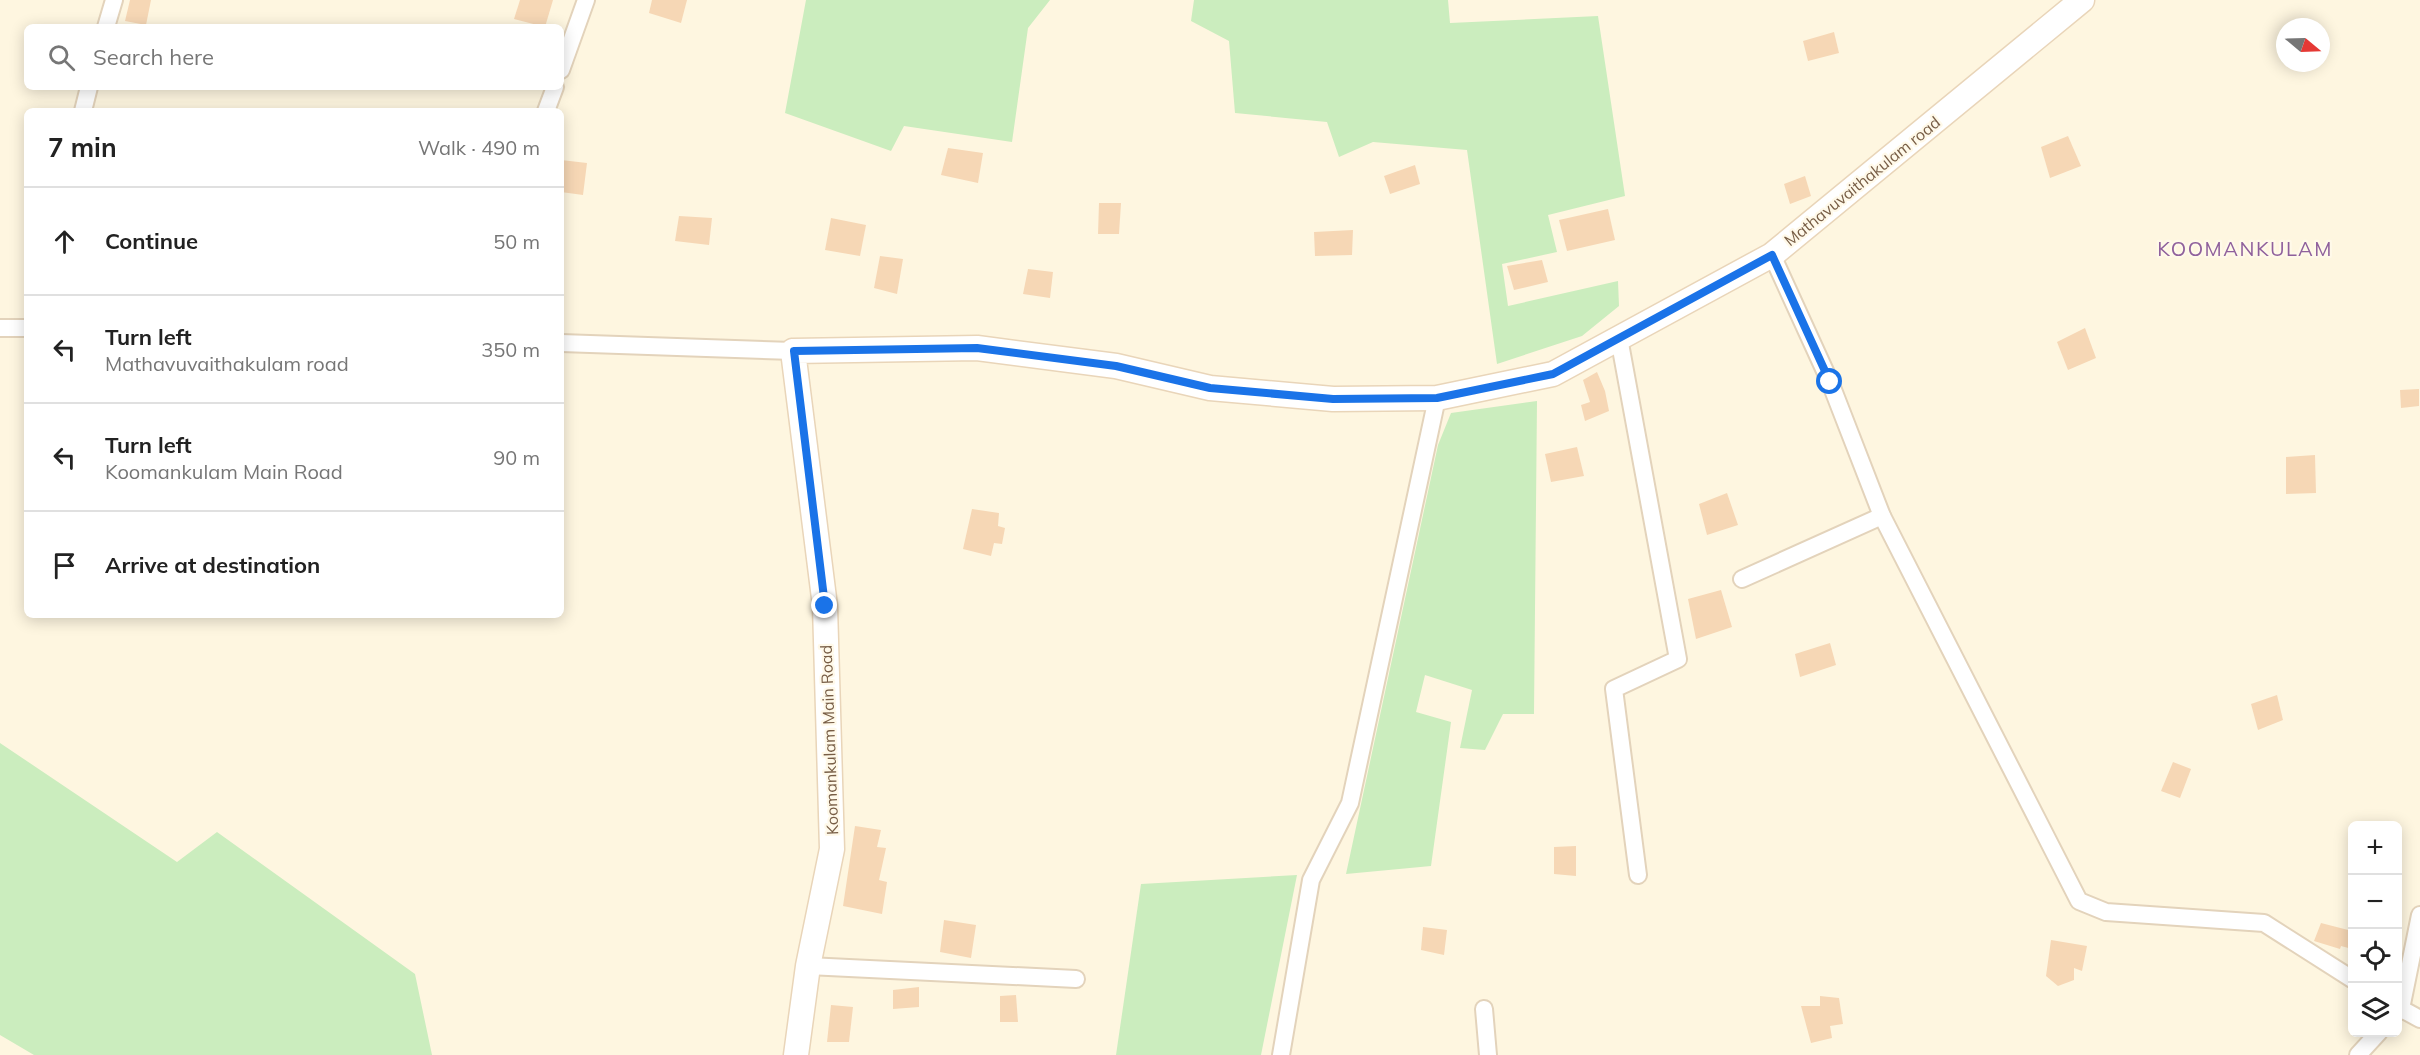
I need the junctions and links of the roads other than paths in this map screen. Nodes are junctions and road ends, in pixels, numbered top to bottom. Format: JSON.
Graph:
{"nodes":[{"id":1,"x":114,"y":0,"type":"edge"},
{"id":2,"x":586,"y":0,"type":"edge"},
{"id":3,"x":2082,"y":0,"type":"edge"},
{"id":4,"x":107,"y":24,"type":"edge"},
{"id":5,"x":564,"y":62,"type":"edge"},
{"id":6,"x":88,"y":90,"type":"edge"},
{"id":7,"x":554,"y":90,"type":"edge"},
{"id":8,"x":83,"y":108,"type":"edge"},
{"id":9,"x":547,"y":108,"type":"edge"},
{"id":10,"x":1772,"y":255,"type":"junction"},
{"id":11,"x":0,"y":328,"type":"edge"},
{"id":12,"x":24,"y":328,"type":"edge"},
{"id":13,"x":1618,"y":338,"type":"junction"},
{"id":14,"x":564,"y":343,"type":"edge"},
{"id":15,"x":794,"y":351,"type":"junction"},
{"id":16,"x":1437,"y":398,"type":"junction"},
{"id":17,"x":1882,"y":516,"type":"junction"},
{"id":18,"x":1742,"y":579,"type":"dead end"},
{"id":19,"x":1638,"y":875,"type":"dead end"},
{"id":20,"x":2420,"y":915,"type":"edge"},
{"id":21,"x":808,"y":966,"type":"junction"},
{"id":22,"x":2348,"y":976,"type":"edge"},
{"id":23,"x":1076,"y":979,"type":"dead end"},
{"id":24,"x":2402,"y":996,"type":"edge"},
{"id":25,"x":1484,"y":1009,"type":"dead end"},
{"id":26,"x":2402,"y":1010,"type":"edge"},
{"id":27,"x":2420,"y":1019,"type":"edge"},
{"id":28,"x":2374,"y":1037,"type":"edge"},
{"id":29,"x":796,"y":1055,"type":"edge"},
{"id":30,"x":1281,"y":1055,"type":"edge"},
{"id":31,"x":1488,"y":1055,"type":"edge"},
{"id":32,"x":2358,"y":1055,"type":"edge"}],
"edges":[{"from":1,"to":4,"type":"street"},
{"from":2,"to":5,"type":"street"},
{"from":3,"to":10,"type":"street","name":"Mathavuvaithakulam road"},
{"from":6,"to":8,"type":"street"},
{"from":7,"to":9,"type":"street"},
{"from":10,"to":13,"type":"street","name":"Mathavuvaithakulam road"},
{"from":10,"to":17,"type":"street"},
{"from":11,"to":12,"type":"street"},
{"from":13,"to":16,"type":"street","name":"Mathavuvaithakulam road"},
{"from":13,"to":19,"type":"street"},
{"from":14,"to":15,"type":"street","name":"Mathavuvaithakulam road"},
{"from":15,"to":16,"type":"street","name":"Mathavuvaithakulam road"},
{"from":15,"to":21,"type":"street","name":"Koomankulam Main Road"},
{"from":16,"to":30,"type":"street"},
{"from":17,"to":18,"type":"street"},
{"from":17,"to":22,"type":"street"},
{"from":20,"to":24,"type":"street"},
{"from":21,"to":23,"type":"street"},
{"from":21,"to":29,"type":"street","name":"Koomankulam Main Road"},
{"from":25,"to":31,"type":"street"},
{"from":26,"to":27,"type":"street"},
{"from":28,"to":32,"type":"street"}]}
